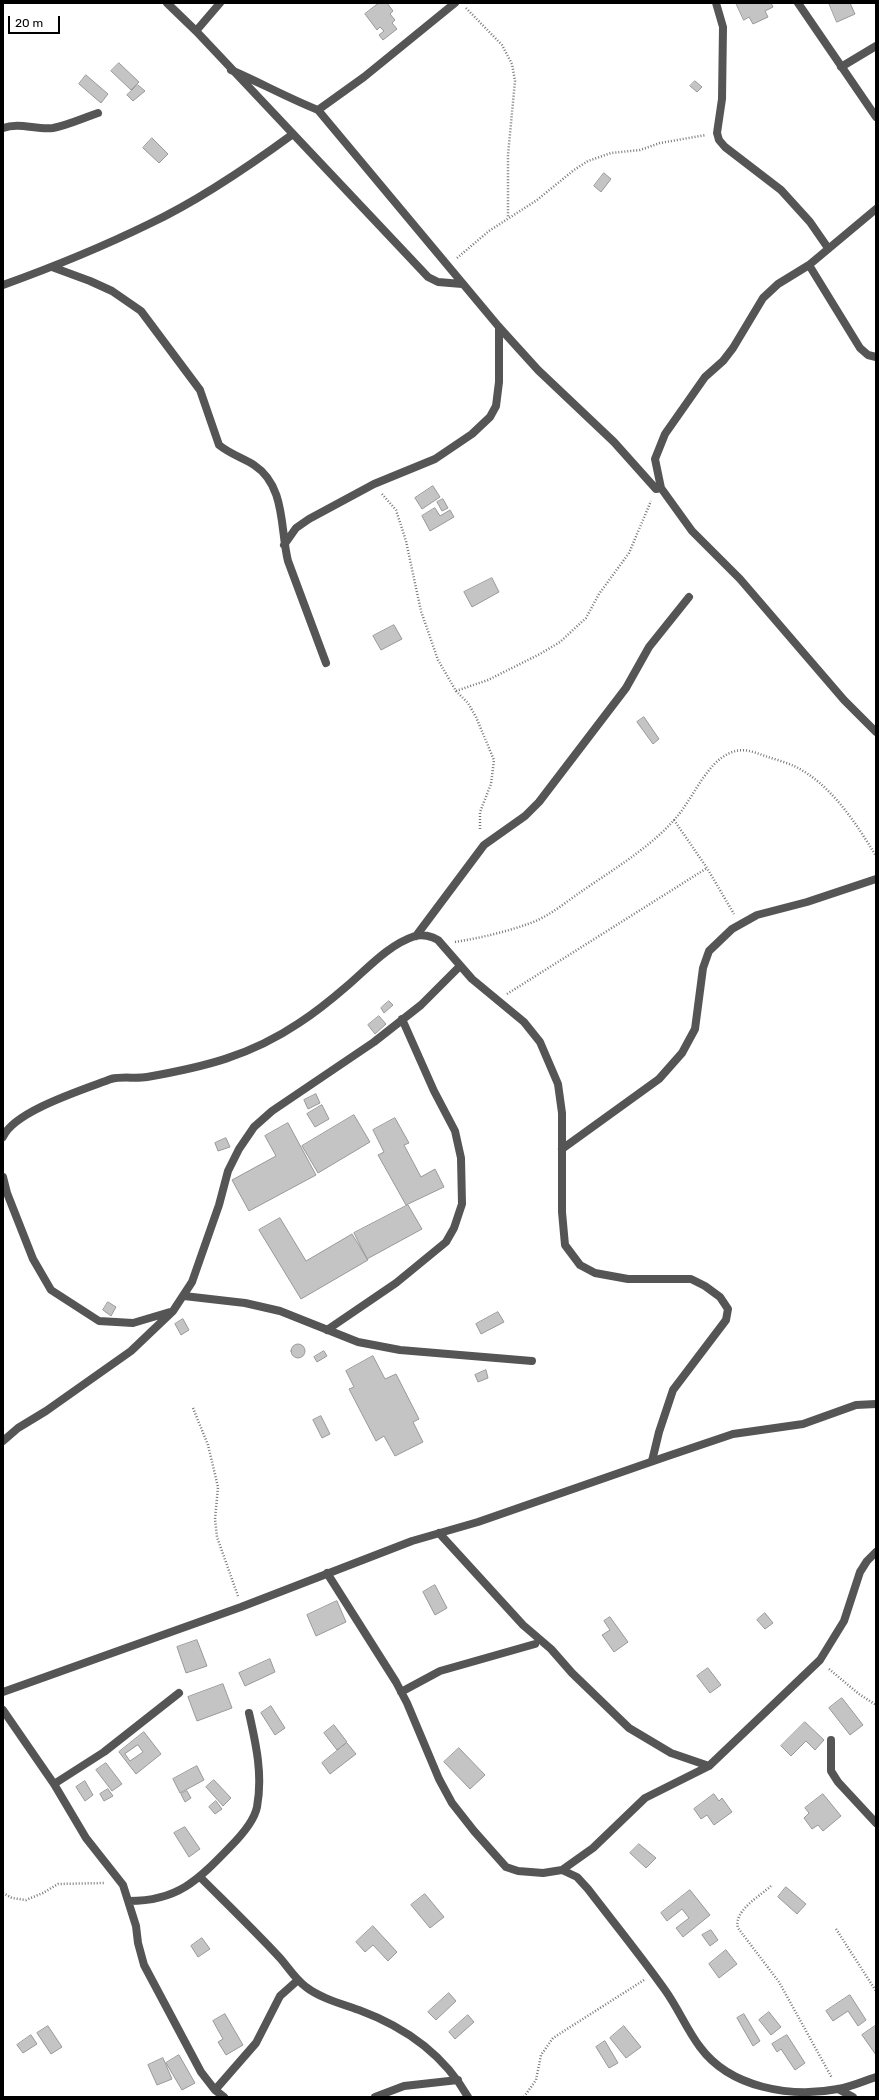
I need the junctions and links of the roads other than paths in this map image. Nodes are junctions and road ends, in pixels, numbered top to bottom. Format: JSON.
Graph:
{"nodes":[{"id":1,"x":167,"y":3,"type":"edge"},
{"id":2,"x":220,"y":3,"type":"edge"},
{"id":3,"x":455,"y":3,"type":"edge"},
{"id":4,"x":716,"y":3,"type":"edge"},
{"id":5,"x":798,"y":3,"type":"edge"},
{"id":6,"x":196,"y":31,"type":"junction"},
{"id":7,"x":876,"y":46,"type":"edge"},
{"id":8,"x":841,"y":67,"type":"junction"},
{"id":9,"x":231,"y":70,"type":"junction"},
{"id":10,"x":318,"y":110,"type":"junction"},
{"id":11,"x":98,"y":113,"type":"dead end"},
{"id":12,"x":876,"y":117,"type":"edge"},
{"id":13,"x":3,"y":128,"type":"edge"},
{"id":14,"x":293,"y":134,"type":"junction"},
{"id":15,"x":876,"y":209,"type":"edge"},
{"id":16,"x":828,"y":248,"type":"junction"},
{"id":17,"x":809,"y":265,"type":"junction"},
{"id":18,"x":52,"y":267,"type":"junction"},
{"id":19,"x":462,"y":284,"type":"junction"},
{"id":20,"x":3,"y":285,"type":"edge"},
{"id":21,"x":498,"y":327,"type":"junction"},
{"id":22,"x":876,"y":357,"type":"edge"},
{"id":23,"x":658,"y":488,"type":"junction"},
{"id":24,"x":284,"y":545,"type":"junction"},
{"id":25,"x":689,"y":596,"type":"dead end"},
{"id":26,"x":326,"y":663,"type":"dead end"},
{"id":27,"x":876,"y":732,"type":"edge"},
{"id":28,"x":876,"y":879,"type":"edge"},
{"id":29,"x":416,"y":936,"type":"junction"},
{"id":30,"x":460,"y":966,"type":"junction"},
{"id":31,"x":402,"y":1019,"type":"junction"},
{"id":32,"x":3,"y":1137,"type":"edge"},
{"id":33,"x":562,"y":1149,"type":"junction"},
{"id":34,"x":3,"y":1178,"type":"edge"},
{"id":35,"x":184,"y":1296,"type":"junction"},
{"id":36,"x":173,"y":1311,"type":"junction"},
{"id":37,"x":327,"y":1330,"type":"junction"},
{"id":38,"x":532,"y":1361,"type":"dead end"},
{"id":39,"x":876,"y":1404,"type":"edge"},
{"id":40,"x":3,"y":1441,"type":"edge"},
{"id":41,"x":652,"y":1461,"type":"junction"},
{"id":42,"x":439,"y":1534,"type":"junction"},
{"id":43,"x":876,"y":1552,"type":"edge"},
{"id":44,"x":327,"y":1573,"type":"junction"},
{"id":45,"x":535,"y":1644,"type":"dead end"},
{"id":46,"x":3,"y":1692,"type":"edge"},
{"id":47,"x":401,"y":1692,"type":"junction"},
{"id":48,"x":179,"y":1693,"type":"dead end"},
{"id":49,"x":3,"y":1710,"type":"edge"},
{"id":50,"x":249,"y":1713,"type":"dead end"},
{"id":51,"x":831,"y":1740,"type":"dead end"},
{"id":52,"x":709,"y":1766,"type":"junction"},
{"id":53,"x":54,"y":1784,"type":"junction"},
{"id":54,"x":876,"y":1823,"type":"edge"},
{"id":55,"x":562,"y":1870,"type":"junction"},
{"id":56,"x":200,"y":1877,"type":"junction"},
{"id":57,"x":129,"y":1901,"type":"junction"},
{"id":58,"x":298,"y":1980,"type":"junction"},
{"id":59,"x":876,"y":2077,"type":"edge"},
{"id":60,"x":458,"y":2080,"type":"junction"},
{"id":61,"x":838,"y":2089,"type":"junction"},
{"id":62,"x":215,"y":2090,"type":"junction"},
{"id":63,"x":224,"y":2097,"type":"edge"},
{"id":64,"x":375,"y":2097,"type":"edge"},
{"id":65,"x":468,"y":2097,"type":"edge"},
{"id":66,"x":853,"y":2097,"type":"edge"}],
"edges":[{"from":1,"to":6,"type":"street"},
{"from":2,"to":6,"type":"street"},
{"from":3,"to":10,"type":"street"},
{"from":4,"to":16,"type":"street"},
{"from":5,"to":8,"type":"street"},
{"from":6,"to":9,"type":"street"},
{"from":7,"to":8,"type":"street"},
{"from":8,"to":12,"type":"street"},
{"from":9,"to":10,"type":"street"},
{"from":9,"to":14,"type":"street"},
{"from":10,"to":19,"type":"street"},
{"from":11,"to":13,"type":"street"},
{"from":14,"to":18,"type":"street"},
{"from":14,"to":19,"type":"street"},
{"from":15,"to":16,"type":"street"},
{"from":16,"to":17,"type":"street"},
{"from":17,"to":22,"type":"street"},
{"from":17,"to":23,"type":"street"},
{"from":18,"to":20,"type":"street"},
{"from":18,"to":24,"type":"street"},
{"from":19,"to":21,"type":"street"},
{"from":21,"to":23,"type":"street"},
{"from":21,"to":24,"type":"street"},
{"from":23,"to":27,"type":"street"},
{"from":24,"to":26,"type":"street"},
{"from":25,"to":29,"type":"street"},
{"from":28,"to":33,"type":"street"},
{"from":29,"to":30,"type":"street"},
{"from":29,"to":32,"type":"street"},
{"from":30,"to":31,"type":"street"},
{"from":30,"to":33,"type":"street"},
{"from":31,"to":35,"type":"street"},
{"from":31,"to":37,"type":"street"},
{"from":33,"to":41,"type":"street"},
{"from":34,"to":36,"type":"street"},
{"from":35,"to":36,"type":"street"},
{"from":35,"to":37,"type":"street"},
{"from":36,"to":40,"type":"street"},
{"from":37,"to":38,"type":"street"},
{"from":39,"to":41,"type":"street"},
{"from":41,"to":42,"type":"street"},
{"from":42,"to":44,"type":"street"},
{"from":42,"to":52,"type":"street"},
{"from":43,"to":52,"type":"street"},
{"from":44,"to":46,"type":"street"},
{"from":44,"to":47,"type":"street"},
{"from":45,"to":47,"type":"street"},
{"from":47,"to":55,"type":"street"},
{"from":48,"to":53,"type":"street"},
{"from":49,"to":53,"type":"street"},
{"from":50,"to":56,"type":"street"},
{"from":51,"to":54,"type":"street"},
{"from":52,"to":55,"type":"street"},
{"from":53,"to":57,"type":"street"},
{"from":55,"to":61,"type":"street"},
{"from":56,"to":57,"type":"street"},
{"from":56,"to":58,"type":"street"},
{"from":57,"to":62,"type":"street"},
{"from":58,"to":60,"type":"street"},
{"from":58,"to":62,"type":"street"},
{"from":59,"to":61,"type":"street"},
{"from":60,"to":64,"type":"street"},
{"from":60,"to":65,"type":"street"},
{"from":61,"to":66,"type":"street"},
{"from":62,"to":63,"type":"street"}]}
